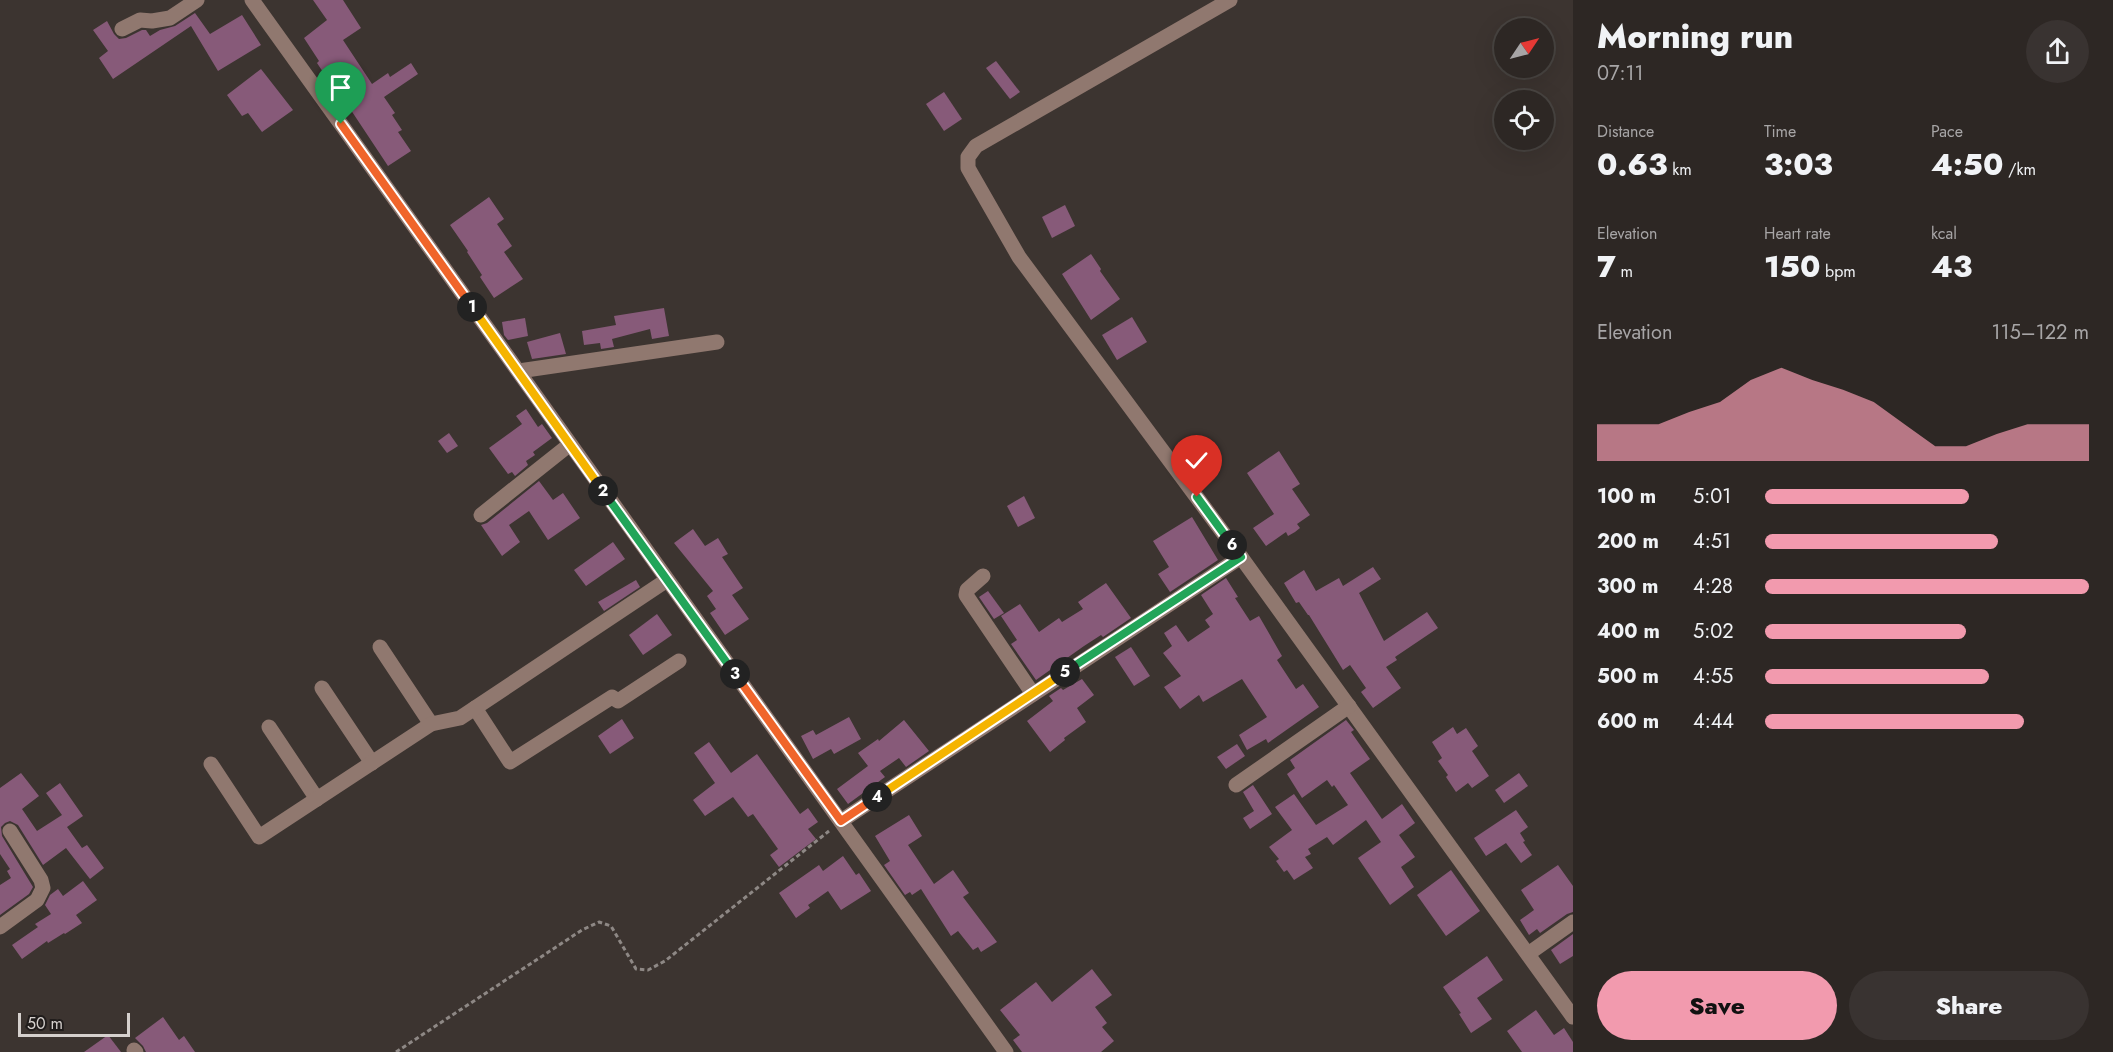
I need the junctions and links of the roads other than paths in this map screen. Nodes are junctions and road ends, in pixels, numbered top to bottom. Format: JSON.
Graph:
{"nodes":[{"id":1,"x":197,"y":0,"type":"edge"},
{"id":2,"x":252,"y":0,"type":"edge"},
{"id":3,"x":1230,"y":0,"type":"edge"},
{"id":4,"x":122,"y":29,"type":"dead end"},
{"id":5,"x":717,"y":342,"type":"dead end"},
{"id":6,"x":519,"y":371,"type":"junction"},
{"id":7,"x":569,"y":445,"type":"junction"},
{"id":8,"x":480,"y":515,"type":"dead end"},
{"id":9,"x":1241,"y":557,"type":"junction"},
{"id":10,"x":984,"y":576,"type":"dead end"},
{"id":11,"x":667,"y":580,"type":"junction"},
{"id":12,"x":380,"y":647,"type":"dead end"},
{"id":13,"x":679,"y":661,"type":"dead end"},
{"id":14,"x":322,"y":688,"type":"dead end"},
{"id":15,"x":1033,"y":694,"type":"junction"},
{"id":16,"x":1349,"y":706,"type":"junction"},
{"id":17,"x":475,"y":708,"type":"junction"},
{"id":18,"x":431,"y":724,"type":"junction"},
{"id":19,"x":268,"y":727,"type":"dead end"},
{"id":20,"x":372,"y":763,"type":"junction"},
{"id":21,"x":212,"y":764,"type":"dead end"},
{"id":22,"x":1236,"y":785,"type":"dead end"},
{"id":23,"x":317,"y":799,"type":"junction"},
{"id":24,"x":841,"y":821,"type":"junction"},
{"id":25,"x":10,"y":831,"type":"dead end"},
{"id":26,"x":1573,"y":922,"type":"edge"},
{"id":27,"x":0,"y":927,"type":"edge"},
{"id":28,"x":1528,"y":954,"type":"junction"},
{"id":29,"x":1573,"y":1017,"type":"edge"},
{"id":30,"x":1006,"y":1052,"type":"edge"}],
"edges":[{"from":1,"to":4,"type":"street"},
{"from":2,"to":6,"type":"street"},
{"from":3,"to":9,"type":"street"},
{"from":5,"to":6,"type":"street"},
{"from":6,"to":7,"type":"street"},
{"from":7,"to":8,"type":"street"},
{"from":7,"to":11,"type":"street"},
{"from":9,"to":15,"type":"street"},
{"from":9,"to":16,"type":"street"},
{"from":10,"to":15,"type":"street"},
{"from":11,"to":17,"type":"street"},
{"from":11,"to":24,"type":"street"},
{"from":12,"to":18,"type":"street"},
{"from":13,"to":17,"type":"street"},
{"from":14,"to":20,"type":"street"},
{"from":15,"to":24,"type":"street"},
{"from":16,"to":22,"type":"street"},
{"from":16,"to":28,"type":"street"},
{"from":17,"to":18,"type":"street"},
{"from":18,"to":20,"type":"street"},
{"from":19,"to":23,"type":"street"},
{"from":20,"to":23,"type":"street"},
{"from":21,"to":23,"type":"street"},
{"from":24,"to":30,"type":"street"},
{"from":25,"to":27,"type":"street"},
{"from":26,"to":28,"type":"street"},
{"from":28,"to":29,"type":"street"}]}
